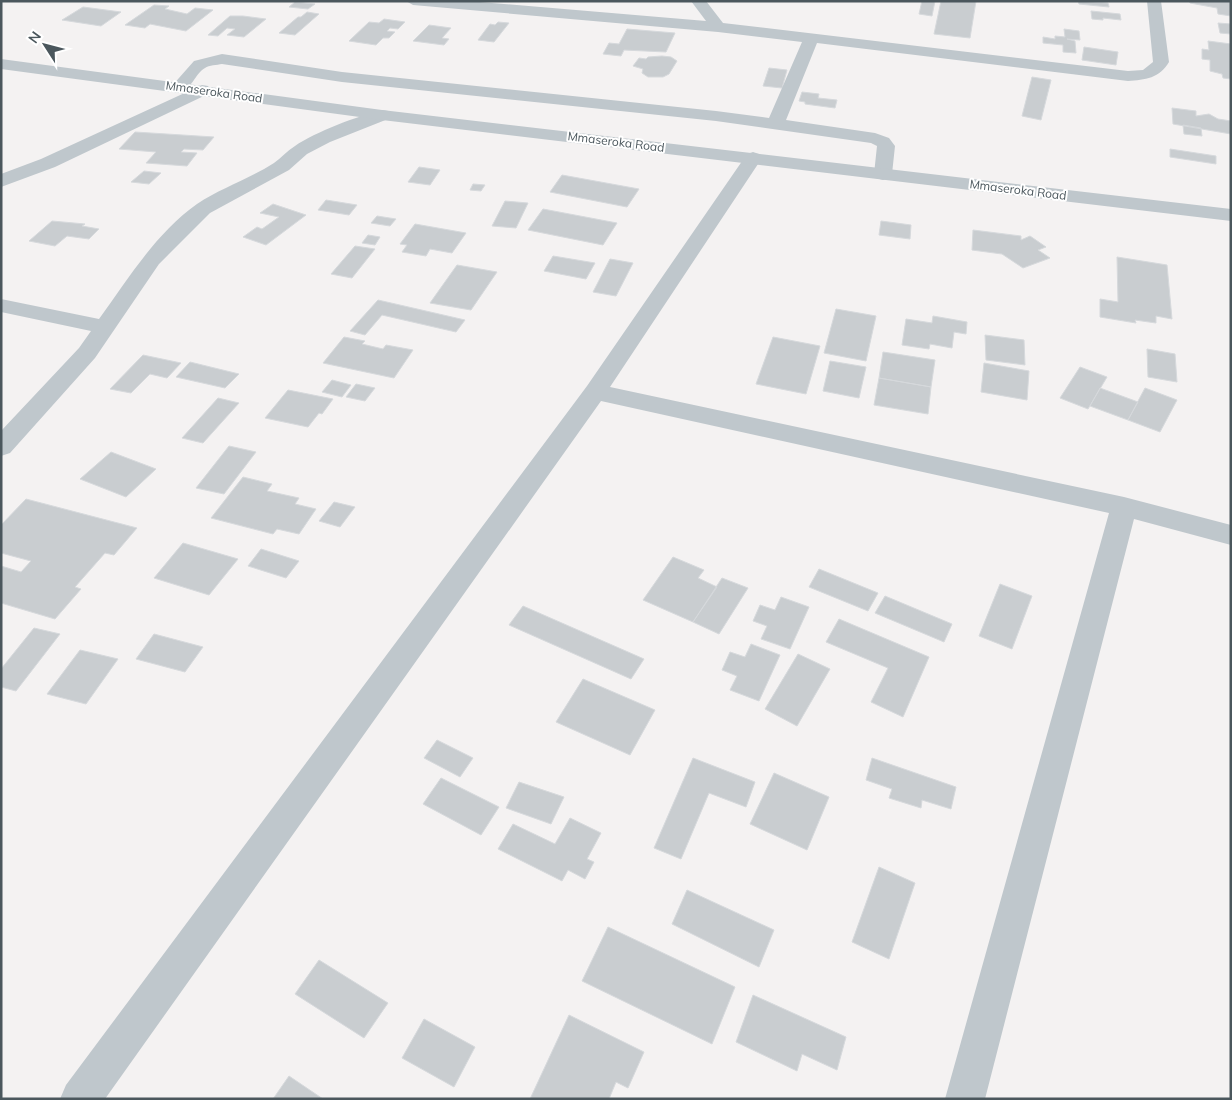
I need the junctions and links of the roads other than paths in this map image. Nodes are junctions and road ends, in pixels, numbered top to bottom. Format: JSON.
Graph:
{"nodes":[{"id":1,"x":413,"y":1,"type":"edge"},
{"id":2,"x":698,"y":1,"type":"edge"},
{"id":3,"x":1154,"y":1,"type":"edge"},
{"id":4,"x":718,"y":27,"type":"junction"},
{"id":5,"x":812,"y":38,"type":"junction"},
{"id":6,"x":1,"y":64,"type":"edge"},
{"id":7,"x":179,"y":87,"type":"junction"},
{"id":8,"x":202,"y":90,"type":"junction"},
{"id":9,"x":382,"y":115,"type":"junction"},
{"id":10,"x":776,"y":123,"type":"junction"},
{"id":11,"x":753,"y":158,"type":"junction"},
{"id":12,"x":883,"y":174,"type":"junction"},
{"id":13,"x":1,"y":181,"type":"edge"},
{"id":14,"x":1231,"y":215,"type":"edge"},
{"id":15,"x":1,"y":305,"type":"edge"},
{"id":16,"x":104,"y":327,"type":"junction"},
{"id":17,"x":595,"y":392,"type":"junction"},
{"id":18,"x":1,"y":447,"type":"edge"},
{"id":19,"x":1124,"y":507,"type":"junction"},
{"id":20,"x":1231,"y":535,"type":"edge"},
{"id":21,"x":80,"y":1099,"type":"edge"},
{"id":22,"x":965,"y":1099,"type":"edge"}],
"edges":[{"from":1,"to":4,"type":"street"},
{"from":2,"to":4,"type":"street"},
{"from":3,"to":5,"type":"street"},
{"from":4,"to":5,"type":"street"},
{"from":5,"to":10,"type":"street"},
{"from":6,"to":7,"type":"street","name":"Mmaseroka Road"},
{"from":7,"to":8,"type":"street","name":"Mmaseroka Road"},
{"from":7,"to":10,"type":"street"},
{"from":8,"to":9,"type":"street","name":"Mmaseroka Road"},
{"from":8,"to":13,"type":"street"},
{"from":9,"to":11,"type":"street","name":"Mmaseroka Road"},
{"from":9,"to":16,"type":"street"},
{"from":10,"to":12,"type":"street"},
{"from":11,"to":12,"type":"street","name":"Mmaseroka Road"},
{"from":11,"to":17,"type":"street"},
{"from":12,"to":14,"type":"street","name":"Mmaseroka Road"},
{"from":15,"to":16,"type":"street"},
{"from":16,"to":18,"type":"street"},
{"from":17,"to":19,"type":"street"},
{"from":17,"to":21,"type":"street"},
{"from":19,"to":20,"type":"street"},
{"from":19,"to":22,"type":"street"}]}
